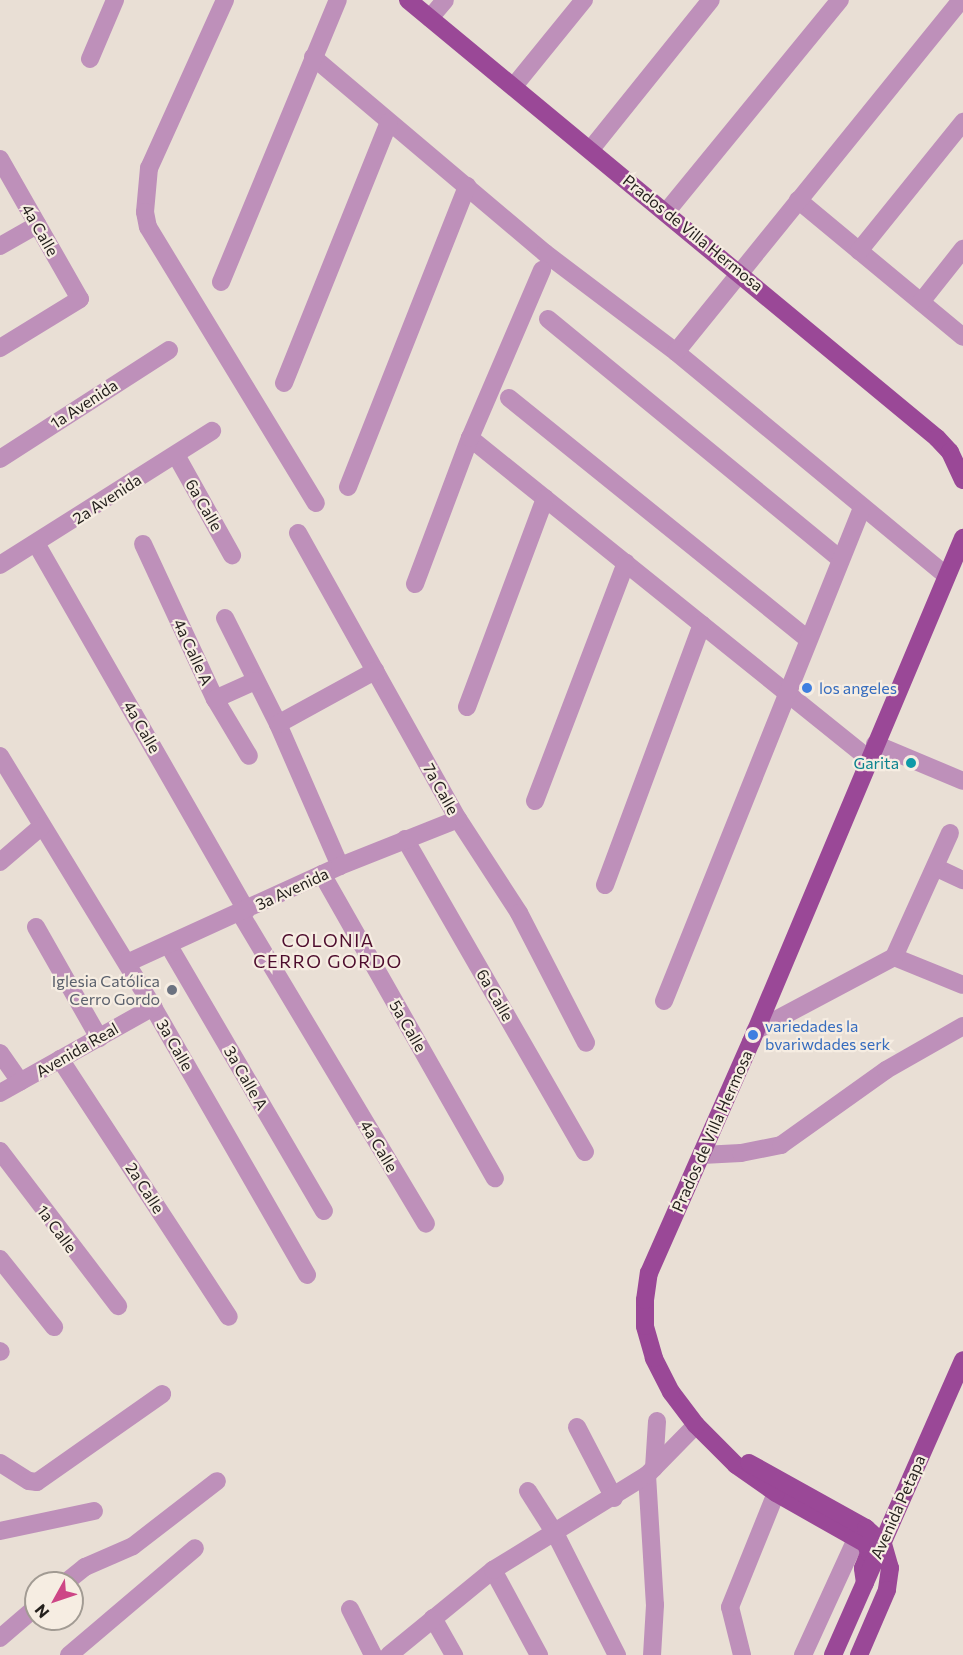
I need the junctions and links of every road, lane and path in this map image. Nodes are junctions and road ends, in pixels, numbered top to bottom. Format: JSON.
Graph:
{"nodes":[{"id":1,"x":115,"y":0,"type":"edge"},
{"id":2,"x":225,"y":0,"type":"edge"},
{"id":3,"x":338,"y":0,"type":"edge"},
{"id":4,"x":408,"y":0,"type":"edge"},
{"id":5,"x":445,"y":0,"type":"edge"},
{"id":6,"x":584,"y":0,"type":"edge"},
{"id":7,"x":711,"y":0,"type":"edge"},
{"id":8,"x":840,"y":0,"type":"edge"},
{"id":9,"x":961,"y":0,"type":"edge"},
{"id":10,"x":430,"y":18,"type":"junction"},
{"id":11,"x":313,"y":57,"type":"junction"},
{"id":12,"x":90,"y":59,"type":"dead end"},
{"id":13,"x":514,"y":86,"type":"junction"},
{"id":14,"x":389,"y":122,"type":"junction"},
{"id":15,"x":963,"y":122,"type":"edge"},
{"id":16,"x":591,"y":149,"type":"junction"},
{"id":17,"x":0,"y":159,"type":"edge"},
{"id":18,"x":467,"y":186,"type":"junction"},
{"id":19,"x":798,"y":200,"type":"junction"},
{"id":20,"x":667,"y":211,"type":"junction"},
{"id":21,"x":37,"y":225,"type":"junction"},
{"id":22,"x":0,"y":246,"type":"edge"},
{"id":23,"x":963,"y":249,"type":"edge"},
{"id":24,"x":860,"y":251,"type":"junction"},
{"id":25,"x":542,"y":270,"type":"dead end"},
{"id":26,"x":741,"y":271,"type":"junction"},
{"id":27,"x":221,"y":282,"type":"dead end"},
{"id":28,"x":921,"y":302,"type":"junction"},
{"id":29,"x":548,"y":319,"type":"dead end"},
{"id":30,"x":963,"y":337,"type":"edge"},
{"id":31,"x":0,"y":348,"type":"edge"},
{"id":32,"x":169,"y":350,"type":"dead end"},
{"id":33,"x":676,"y":352,"type":"junction"},
{"id":34,"x":284,"y":383,"type":"dead end"},
{"id":35,"x":509,"y":398,"type":"dead end"},
{"id":36,"x":212,"y":431,"type":"dead end"},
{"id":37,"x":470,"y":438,"type":"junction"},
{"id":38,"x":176,"y":455,"type":"junction"},
{"id":39,"x":0,"y":459,"type":"edge"},
{"id":40,"x":963,"y":480,"type":"edge"},
{"id":41,"x":348,"y":487,"type":"dead end"},
{"id":42,"x":545,"y":498,"type":"junction"},
{"id":43,"x":316,"y":503,"type":"dead end"},
{"id":44,"x":862,"y":508,"type":"junction"},
{"id":45,"x":298,"y":533,"type":"dead end"},
{"id":46,"x":963,"y":538,"type":"edge"},
{"id":47,"x":37,"y":544,"type":"junction"},
{"id":48,"x":143,"y":544,"type":"dead end"},
{"id":49,"x":232,"y":555,"type":"dead end"},
{"id":50,"x":840,"y":559,"type":"junction"},
{"id":51,"x":626,"y":563,"type":"junction"},
{"id":52,"x":0,"y":565,"type":"edge"},
{"id":53,"x":946,"y":575,"type":"junction"},
{"id":54,"x":415,"y":584,"type":"dead end"},
{"id":55,"x":225,"y":618,"type":"dead end"},
{"id":56,"x":702,"y":624,"type":"junction"},
{"id":57,"x":808,"y":639,"type":"junction"},
{"id":58,"x":375,"y":671,"type":"junction"},
{"id":59,"x":255,"y":681,"type":"junction"},
{"id":60,"x":785,"y":693,"type":"junction"},
{"id":61,"x":216,"y":699,"type":"junction"},
{"id":62,"x":467,"y":707,"type":"dead end"},
{"id":63,"x":278,"y":724,"type":"junction"},
{"id":64,"x":872,"y":751,"type":"junction"},
{"id":65,"x":0,"y":756,"type":"edge"},
{"id":66,"x":249,"y":756,"type":"dead end"},
{"id":67,"x":963,"y":780,"type":"edge"},
{"id":68,"x":536,"y":801,"type":"dead end"},
{"id":69,"x":458,"y":819,"type":"junction"},
{"id":70,"x":42,"y":825,"type":"junction"},
{"id":71,"x":950,"y":833,"type":"dead end"},
{"id":72,"x":405,"y":839,"type":"junction"},
{"id":73,"x":0,"y":862,"type":"edge"},
{"id":74,"x":340,"y":866,"type":"junction"},
{"id":75,"x":937,"y":868,"type":"junction"},
{"id":76,"x":322,"y":874,"type":"junction"},
{"id":77,"x":963,"y":880,"type":"edge"},
{"id":78,"x":606,"y":885,"type":"dead end"},
{"id":79,"x":243,"y":912,"type":"junction"},
{"id":80,"x":36,"y":927,"type":"dead end"},
{"id":81,"x":169,"y":946,"type":"junction"},
{"id":82,"x":894,"y":957,"type":"junction"},
{"id":83,"x":127,"y":963,"type":"junction"},
{"id":84,"x":963,"y":985,"type":"edge"},
{"id":85,"x":664,"y":1001,"type":"dead end"},
{"id":86,"x":153,"y":1007,"type":"junction"},
{"id":87,"x":963,"y":1026,"type":"edge"},
{"id":88,"x":755,"y":1030,"type":"junction"},
{"id":89,"x":99,"y":1038,"type":"junction"},
{"id":90,"x":586,"y":1043,"type":"dead end"},
{"id":91,"x":0,"y":1053,"type":"edge"},
{"id":92,"x":60,"y":1059,"type":"junction"},
{"id":93,"x":20,"y":1082,"type":"junction"},
{"id":94,"x":0,"y":1093,"type":"edge"},
{"id":95,"x":0,"y":1151,"type":"edge"},
{"id":96,"x":585,"y":1152,"type":"dead end"},
{"id":97,"x":702,"y":1155,"type":"junction"},
{"id":98,"x":495,"y":1178,"type":"dead end"},
{"id":99,"x":324,"y":1211,"type":"dead end"},
{"id":100,"x":426,"y":1224,"type":"dead end"},
{"id":101,"x":0,"y":1259,"type":"edge"},
{"id":102,"x":308,"y":1275,"type":"dead end"},
{"id":103,"x":118,"y":1306,"type":"dead end"},
{"id":104,"x":229,"y":1317,"type":"dead end"},
{"id":105,"x":54,"y":1328,"type":"dead end"},
{"id":106,"x":963,"y":1360,"type":"edge"},
{"id":107,"x":162,"y":1394,"type":"dead end"},
{"id":108,"x":657,"y":1421,"type":"dead end"},
{"id":109,"x":696,"y":1425,"type":"junction"},
{"id":110,"x":577,"y":1427,"type":"dead end"},
{"id":111,"x":709,"y":1440,"type":"junction"},
{"id":112,"x":0,"y":1463,"type":"edge"},
{"id":113,"x":650,"y":1472,"type":"junction"},
{"id":114,"x":217,"y":1481,"type":"dead end"},
{"id":115,"x":528,"y":1491,"type":"dead end"},
{"id":116,"x":776,"y":1493,"type":"junction"},
{"id":117,"x":614,"y":1498,"type":"junction"},
{"id":118,"x":94,"y":1511,"type":"dead end"},
{"id":119,"x":0,"y":1531,"type":"edge"},
{"id":120,"x":555,"y":1535,"type":"junction"},
{"id":121,"x":856,"y":1539,"type":"junction"},
{"id":122,"x":195,"y":1548,"type":"dead end"},
{"id":123,"x":493,"y":1570,"type":"junction"},
{"id":124,"x":80,"y":1571,"type":"edge"},
{"id":125,"x":865,"y":1583,"type":"junction"},
{"id":126,"x":350,"y":1609,"type":"dead end"},
{"id":127,"x":24,"y":1617,"type":"edge"},
{"id":128,"x":433,"y":1618,"type":"junction"},
{"id":129,"x":0,"y":1638,"type":"edge"},
{"id":130,"x":69,"y":1655,"type":"edge"},
{"id":131,"x":373,"y":1655,"type":"edge"},
{"id":132,"x":389,"y":1655,"type":"edge"},
{"id":133,"x":454,"y":1655,"type":"edge"},
{"id":134,"x":539,"y":1655,"type":"edge"},
{"id":135,"x":617,"y":1655,"type":"edge"},
{"id":136,"x":652,"y":1655,"type":"edge"},
{"id":137,"x":741,"y":1655,"type":"edge"},
{"id":138,"x":803,"y":1655,"type":"edge"},
{"id":139,"x":833,"y":1655,"type":"edge"},
{"id":140,"x":859,"y":1655,"type":"edge"}],
"edges":[{"from":1,"to":12,"type":"street"},
{"from":2,"to":43,"type":"street"},
{"from":3,"to":11,"type":"street"},
{"from":4,"to":10,"type":"main road","name":"Prados de Villa Hermosa"},
{"from":5,"to":10,"type":"street"},
{"from":6,"to":13,"type":"street"},
{"from":7,"to":16,"type":"street"},
{"from":8,"to":20,"type":"street"},
{"from":9,"to":19,"type":"street"},
{"from":10,"to":13,"type":"main road","name":"Prados de Villa Hermosa"},
{"from":11,"to":14,"type":"street"},
{"from":11,"to":27,"type":"street"},
{"from":13,"to":16,"type":"main road","name":"Prados de Villa Hermosa"},
{"from":14,"to":18,"type":"street"},
{"from":14,"to":34,"type":"street"},
{"from":15,"to":24,"type":"street"},
{"from":16,"to":20,"type":"main road","name":"Prados de Villa Hermosa"},
{"from":17,"to":21,"type":"street","name":"4a Calle"},
{"from":18,"to":33,"type":"street"},
{"from":18,"to":41,"type":"street"},
{"from":19,"to":24,"type":"street"},
{"from":19,"to":26,"type":"street"},
{"from":20,"to":26,"type":"main road","name":"Prados de Villa Hermosa"},
{"from":21,"to":22,"type":"street"},
{"from":21,"to":31,"type":"street","name":"4a Calle"},
{"from":23,"to":28,"type":"street"},
{"from":24,"to":28,"type":"street"},
{"from":25,"to":37,"type":"street"},
{"from":26,"to":33,"type":"street"},
{"from":26,"to":40,"type":"main road","name":"Prados de Villa Hermosa"},
{"from":28,"to":30,"type":"street"},
{"from":29,"to":50,"type":"street"},
{"from":32,"to":39,"type":"street","name":"1a Avenida"},
{"from":33,"to":44,"type":"street"},
{"from":35,"to":57,"type":"street"},
{"from":36,"to":38,"type":"street","name":"2a Avenida"},
{"from":37,"to":42,"type":"street"},
{"from":37,"to":54,"type":"street"},
{"from":38,"to":47,"type":"street","name":"2a Avenida"},
{"from":38,"to":49,"type":"street","name":"6a Calle"},
{"from":42,"to":51,"type":"street"},
{"from":42,"to":62,"type":"street"},
{"from":44,"to":50,"type":"street"},
{"from":44,"to":53,"type":"street"},
{"from":45,"to":58,"type":"street","name":"7a Calle"},
{"from":46,"to":53,"type":"main road","name":"Prados de Villa Hermosa"},
{"from":47,"to":52,"type":"street","name":"2a Avenida"},
{"from":47,"to":79,"type":"street","name":"4a Calle"},
{"from":48,"to":61,"type":"street","name":"4a Calle A"},
{"from":50,"to":57,"type":"street"},
{"from":51,"to":56,"type":"street"},
{"from":51,"to":68,"type":"street"},
{"from":53,"to":64,"type":"main road","name":"Prados de Villa Hermosa"},
{"from":55,"to":59,"type":"street"},
{"from":56,"to":60,"type":"street"},
{"from":56,"to":78,"type":"street"},
{"from":57,"to":60,"type":"street"},
{"from":58,"to":63,"type":"street"},
{"from":58,"to":69,"type":"street","name":"7a Calle"},
{"from":59,"to":61,"type":"street"},
{"from":59,"to":63,"type":"street"},
{"from":60,"to":64,"type":"street"},
{"from":60,"to":85,"type":"street"},
{"from":61,"to":66,"type":"street","name":"4a Calle A"},
{"from":63,"to":74,"type":"street"},
{"from":64,"to":67,"type":"street"},
{"from":64,"to":88,"type":"main road","name":"Prados de Villa Hermosa"},
{"from":65,"to":70,"type":"street","name":"3a Calle"},
{"from":69,"to":72,"type":"street","name":"3a Avenida"},
{"from":69,"to":90,"type":"street","name":"7a Calle"},
{"from":70,"to":73,"type":"street"},
{"from":70,"to":83,"type":"street","name":"3a Calle"},
{"from":71,"to":75,"type":"street"},
{"from":72,"to":74,"type":"street","name":"3a Avenida"},
{"from":72,"to":96,"type":"street","name":"6a Calle"},
{"from":74,"to":76,"type":"street","name":"3a Avenida"},
{"from":75,"to":77,"type":"street"},
{"from":75,"to":82,"type":"street"},
{"from":76,"to":79,"type":"street","name":"3a Avenida"},
{"from":76,"to":98,"type":"street","name":"5a Calle"},
{"from":79,"to":81,"type":"street","name":"3a Avenida"},
{"from":79,"to":100,"type":"street","name":"4a Calle"},
{"from":80,"to":89,"type":"street"},
{"from":81,"to":83,"type":"street","name":"3a Avenida"},
{"from":81,"to":99,"type":"street","name":"3a Calle A"},
{"from":82,"to":84,"type":"street"},
{"from":82,"to":88,"type":"street"},
{"from":83,"to":86,"type":"street","name":"3a Calle"},
{"from":86,"to":89,"type":"street","name":"Avenida Real"},
{"from":86,"to":102,"type":"street","name":"3a Calle"},
{"from":87,"to":97,"type":"street"},
{"from":88,"to":97,"type":"main road","name":"Prados de Villa Hermosa"},
{"from":89,"to":92,"type":"street","name":"Avenida Real"},
{"from":91,"to":93,"type":"street"},
{"from":92,"to":93,"type":"street","name":"Avenida Real"},
{"from":92,"to":104,"type":"street","name":"2a Calle"},
{"from":93,"to":94,"type":"street","name":"Avenida Real"},
{"from":95,"to":103,"type":"street","name":"1a Calle"},
{"from":97,"to":109,"type":"main road","name":"Prados de Villa Hermosa"},
{"from":101,"to":105,"type":"street"},
{"from":106,"to":125,"type":"main road","name":"Avenida Petapa"},
{"from":107,"to":112,"type":"street"},
{"from":108,"to":113,"type":"street"},
{"from":109,"to":111,"type":"main road","name":"Prados de Villa Hermosa"},
{"from":109,"to":113,"type":"street"},
{"from":110,"to":117,"type":"street"},
{"from":111,"to":116,"type":"main road","name":"Prados de Villa Hermosa"},
{"from":111,"to":140,"type":"main road","bridge":true},
{"from":113,"to":117,"type":"street"},
{"from":113,"to":136,"type":"street"},
{"from":114,"to":124,"type":"street"},
{"from":115,"to":120,"type":"street"},
{"from":116,"to":121,"type":"main road","name":"Prados de Villa Hermosa"},
{"from":116,"to":137,"type":"street"},
{"from":117,"to":120,"type":"street"},
{"from":118,"to":119,"type":"street"},
{"from":120,"to":123,"type":"street"},
{"from":120,"to":135,"type":"street"},
{"from":121,"to":125,"type":"main road"},
{"from":121,"to":138,"type":"street"},
{"from":122,"to":130,"type":"street"},
{"from":123,"to":128,"type":"street"},
{"from":123,"to":134,"type":"street"},
{"from":125,"to":139,"type":"main road","name":"Avenida Petapa"},
{"from":126,"to":131,"type":"street"},
{"from":127,"to":129,"type":"street"},
{"from":128,"to":132,"type":"street"},
{"from":128,"to":133,"type":"street"}]}
